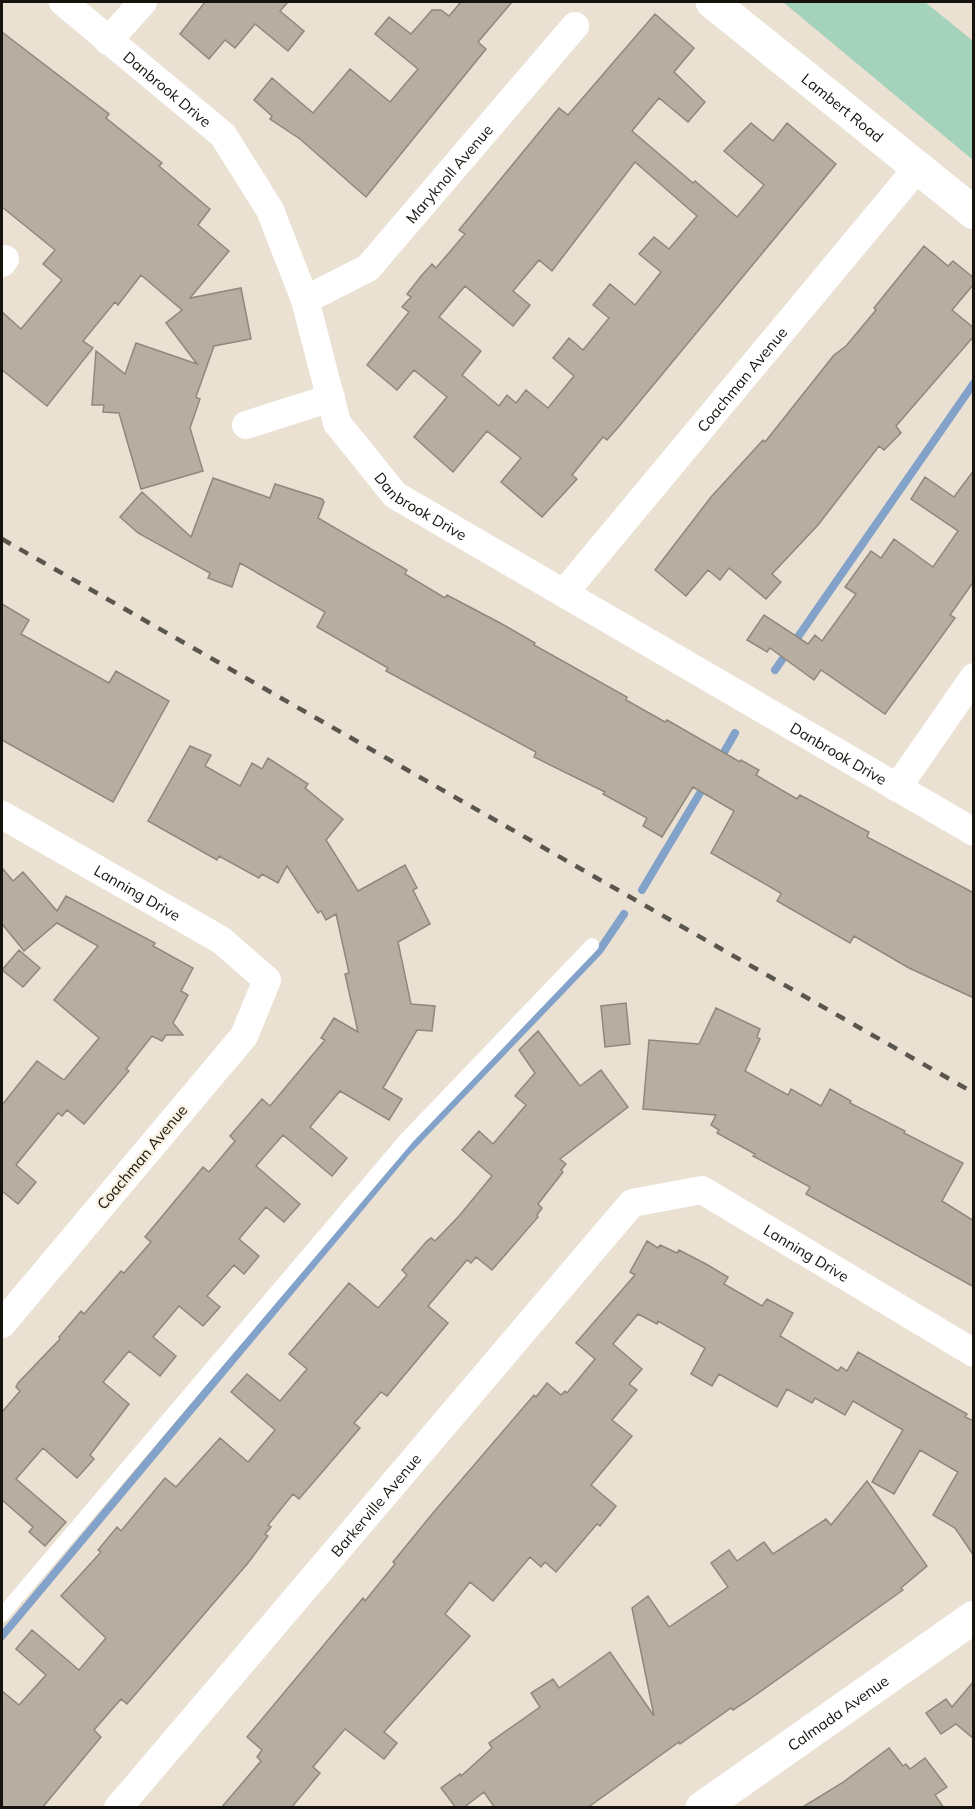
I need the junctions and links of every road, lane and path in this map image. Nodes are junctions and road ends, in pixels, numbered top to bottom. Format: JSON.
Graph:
{"nodes":[{"id":1,"x":63,"y":2,"type":"edge"},
{"id":2,"x":143,"y":2,"type":"edge"},
{"id":3,"x":712,"y":2,"type":"edge"},
{"id":4,"x":575,"y":26,"type":"dead end"},
{"id":5,"x":108,"y":42,"type":"junction"},
{"id":6,"x":919,"y":166,"type":"junction"},
{"id":7,"x":974,"y":213,"type":"edge"},
{"id":8,"x":305,"y":300,"type":"junction"},
{"id":9,"x":331,"y":398,"type":"junction"},
{"id":10,"x":246,"y":425,"type":"dead end"},
{"id":11,"x":564,"y":593,"type":"junction"},
{"id":12,"x":974,"y":677,"type":"edge"},
{"id":13,"x":897,"y":788,"type":"junction"},
{"id":14,"x":2,"y":815,"type":"edge"},
{"id":15,"x":974,"y":832,"type":"edge"},
{"id":16,"x":592,"y":945,"type":"dead end"},
{"id":17,"x":267,"y":980,"type":"joint"},
{"id":18,"x":632,"y":1203,"type":"joint"},
{"id":19,"x":2,"y":1324,"type":"edge"},
{"id":20,"x":974,"y":1353,"type":"edge"},
{"id":21,"x":2,"y":1615,"type":"edge"},
{"id":22,"x":974,"y":1617,"type":"edge"},
{"id":23,"x":118,"y":1808,"type":"edge"},
{"id":24,"x":702,"y":1808,"type":"edge"}],
"edges":[{"from":1,"to":5,"type":"street","name":"Danbrook Drive"},
{"from":2,"to":5,"type":"street"},
{"from":3,"to":6,"type":"main road","name":"Lambert Road"},
{"from":4,"to":8,"type":"street","name":"Maryknoll Avenue"},
{"from":5,"to":8,"type":"street","name":"Danbrook Drive"},
{"from":6,"to":7,"type":"main road","name":"Lambert Road"},
{"from":6,"to":11,"type":"street","name":"Coachman Avenue"},
{"from":8,"to":9,"type":"street","name":"Danbrook Drive"},
{"from":9,"to":10,"type":"street"},
{"from":9,"to":11,"type":"street","name":"Danbrook Drive"},
{"from":11,"to":13,"type":"street","name":"Danbrook Drive"},
{"from":12,"to":13,"type":"street"},
{"from":13,"to":15,"type":"street","name":"Danbrook Drive"},
{"from":14,"to":17,"type":"street","name":"Lanning Drive"},
{"from":16,"to":21,"type":"lane"},
{"from":17,"to":19,"type":"street","name":"Coachman Avenue"},
{"from":18,"to":20,"type":"street","name":"Lanning Drive"},
{"from":18,"to":23,"type":"street","name":"Barkerville Avenue"},
{"from":22,"to":24,"type":"main road","name":"Calmada Avenue"}]}
